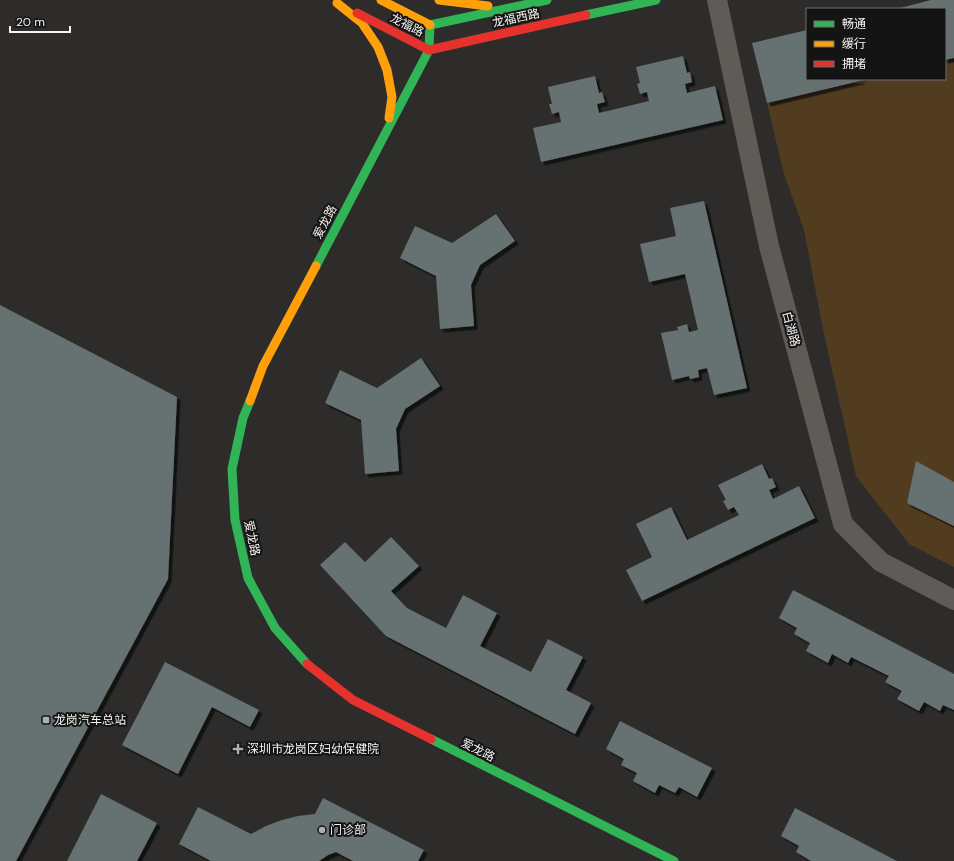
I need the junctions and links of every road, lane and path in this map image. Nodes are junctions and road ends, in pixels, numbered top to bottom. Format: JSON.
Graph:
{"nodes":[{"id":1,"x":381,"y":0,"type":"edge"},
{"id":2,"x":439,"y":0,"type":"edge"},
{"id":3,"x":547,"y":0,"type":"edge"},
{"id":4,"x":656,"y":0,"type":"edge"},
{"id":5,"x":717,"y":0,"type":"edge"},
{"id":6,"x":334,"y":1,"type":"edge"},
{"id":7,"x":513,"y":7,"type":"junction"},
{"id":8,"x":430,"y":25,"type":"junction"},
{"id":9,"x":429,"y":50,"type":"junction"},
{"id":10,"x":388,"y":127,"type":"junction"},
{"id":11,"x":954,"y":600,"type":"edge"},
{"id":12,"x":674,"y":861,"type":"edge"}],
"edges":[{"from":1,"to":8,"type":"street","name":"龙福路"},
{"from":2,"to":7,"type":"street"},
{"from":3,"to":7,"type":"street","name":"龙福西路"},
{"from":4,"to":9,"type":"street","name":"龙福西路"},
{"from":5,"to":11,"type":"street","name":"白湖路"},
{"from":6,"to":9,"type":"street","name":"龙福路"},
{"from":6,"to":10,"type":"street"},
{"from":7,"to":8,"type":"street","name":"龙福西路"},
{"from":8,"to":9,"type":"street","name":"爱龙路"},
{"from":9,"to":10,"type":"street","name":"爱龙路"},
{"from":10,"to":12,"type":"street","name":"爱龙路"}]}
